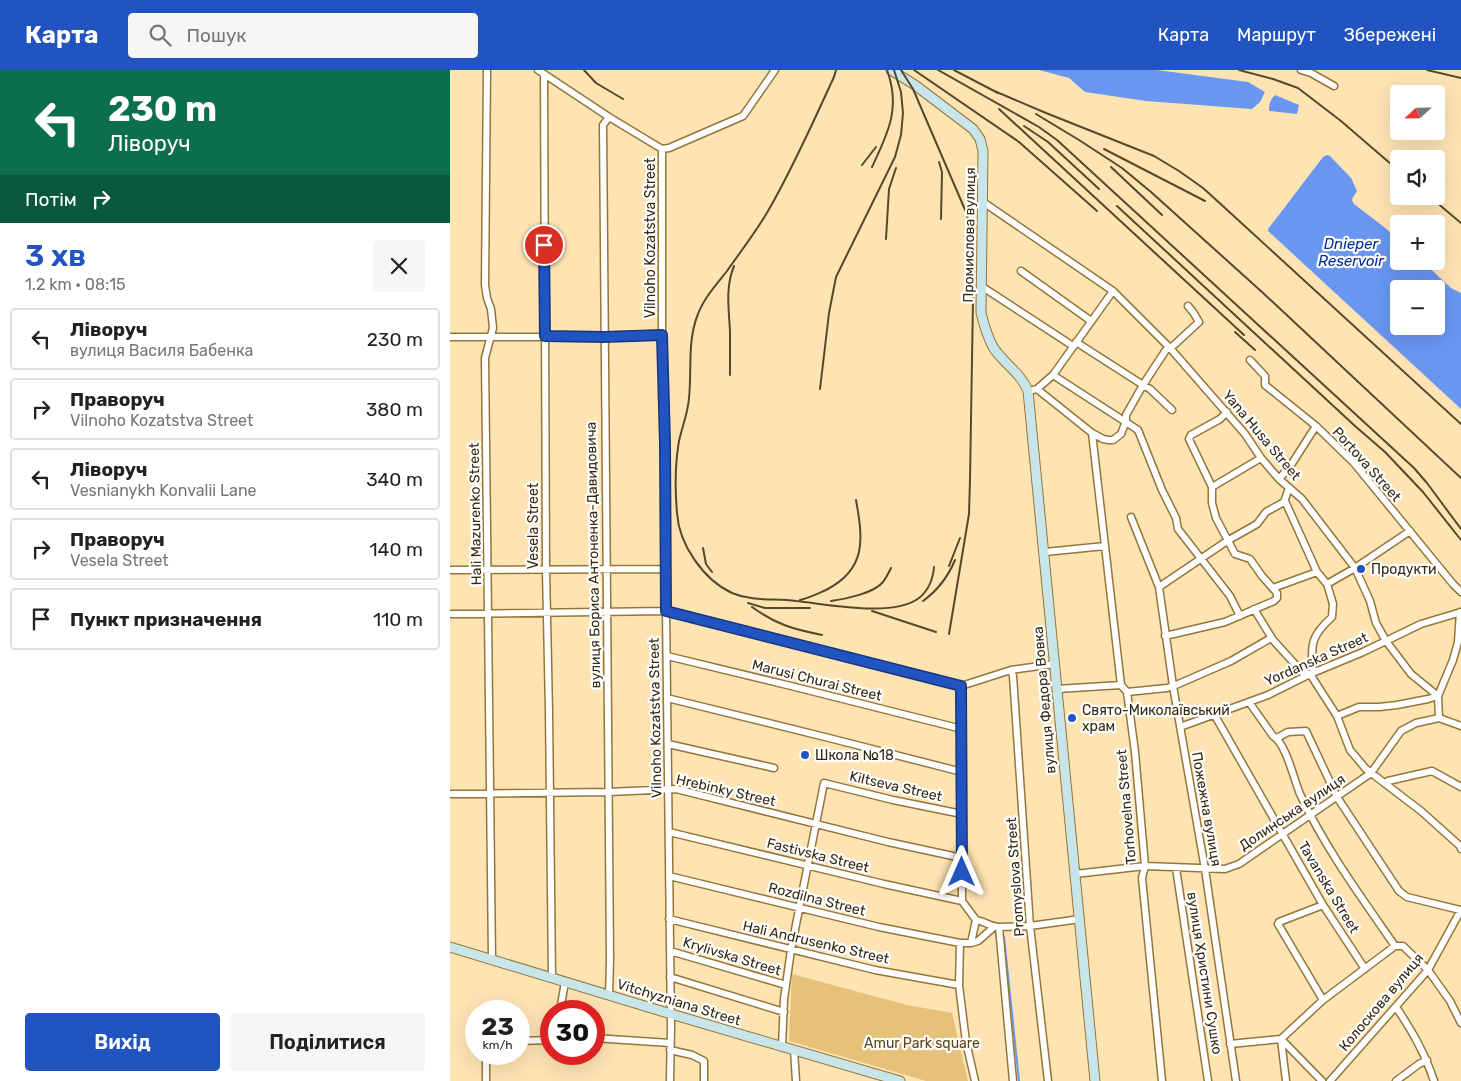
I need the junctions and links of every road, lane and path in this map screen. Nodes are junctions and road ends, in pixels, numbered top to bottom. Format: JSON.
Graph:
{"nodes":[{"id":1,"x":487,"y":70,"type":"edge"},
{"id":2,"x":776,"y":70,"type":"edge"},
{"id":3,"x":891,"y":70,"type":"edge"},
{"id":4,"x":1300,"y":70,"type":"edge"},
{"id":5,"x":541,"y":72,"type":"edge"},
{"id":6,"x":1334,"y":86,"type":"dead end"},
{"id":7,"x":608,"y":117,"type":"junction"},
{"id":8,"x":662,"y":149,"type":"junction"},
{"id":9,"x":983,"y":202,"type":"junction"},
{"id":10,"x":1021,"y":271,"type":"dead end"},
{"id":11,"x":981,"y":286,"type":"junction"},
{"id":12,"x":1113,"y":291,"type":"junction"},
{"id":13,"x":1188,"y":306,"type":"dead end"},
{"id":14,"x":1091,"y":321,"type":"junction"},
{"id":15,"x":985,"y":331,"type":"joint"},
{"id":16,"x":662,"y":335,"type":"junction"},
{"id":17,"x":545,"y":336,"type":"junction"},
{"id":18,"x":450,"y":337,"type":"edge"},
{"id":19,"x":490,"y":337,"type":"junction"},
{"id":20,"x":604,"y":337,"type":"junction"},
{"id":21,"x":1075,"y":344,"type":"junction"},
{"id":22,"x":1170,"y":348,"type":"junction"},
{"id":23,"x":1250,"y":360,"type":"dead end"},
{"id":24,"x":1053,"y":375,"type":"junction"},
{"id":25,"x":1142,"y":385,"type":"junction"},
{"id":26,"x":1032,"y":390,"type":"junction"},
{"id":27,"x":1172,"y":410,"type":"dead end"},
{"id":28,"x":1227,"y":412,"type":"junction"},
{"id":29,"x":1126,"y":421,"type":"junction"},
{"id":30,"x":1316,"y":426,"type":"junction"},
{"id":31,"x":1092,"y":433,"type":"junction"},
{"id":32,"x":1261,"y":458,"type":"junction"},
{"id":33,"x":1279,"y":479,"type":"junction"},
{"id":34,"x":1212,"y":487,"type":"junction"},
{"id":35,"x":1289,"y":488,"type":"junction"},
{"id":36,"x":1285,"y":500,"type":"junction"},
{"id":37,"x":1131,"y":517,"type":"dead end"},
{"id":38,"x":1410,"y":531,"type":"junction"},
{"id":39,"x":1227,"y":541,"type":"junction"},
{"id":40,"x":1105,"y":546,"type":"junction"},
{"id":41,"x":1045,"y":552,"type":"junction"},
{"id":42,"x":1201,"y":559,"type":"junction"},
{"id":43,"x":1355,"y":568,"type":"junction"},
{"id":44,"x":606,"y":569,"type":"junction"},
{"id":45,"x":666,"y":569,"type":"junction"},
{"id":46,"x":450,"y":570,"type":"edge"},
{"id":47,"x":488,"y":570,"type":"junction"},
{"id":48,"x":546,"y":570,"type":"junction"},
{"id":49,"x":1317,"y":572,"type":"junction"},
{"id":50,"x":1327,"y":584,"type":"junction"},
{"id":51,"x":1159,"y":588,"type":"junction"},
{"id":52,"x":1273,"y":588,"type":"junction"},
{"id":53,"x":1461,"y":592,"type":"edge"},
{"id":54,"x":1254,"y":609,"type":"junction"},
{"id":55,"x":666,"y":611,"type":"junction"},
{"id":56,"x":489,"y":612,"type":"junction"},
{"id":57,"x":606,"y":612,"type":"junction"},
{"id":58,"x":1461,"y":612,"type":"edge"},
{"id":59,"x":546,"y":613,"type":"junction"},
{"id":60,"x":450,"y":614,"type":"edge"},
{"id":61,"x":1240,"y":616,"type":"junction"},
{"id":62,"x":1165,"y":636,"type":"junction"},
{"id":63,"x":1271,"y":638,"type":"junction"},
{"id":64,"x":1386,"y":641,"type":"junction"},
{"id":65,"x":667,"y":656,"type":"junction"},
{"id":66,"x":1054,"y":664,"type":"junction"},
{"id":67,"x":1010,"y":670,"type":"junction"},
{"id":68,"x":1312,"y":673,"type":"junction"},
{"id":69,"x":1121,"y":685,"type":"junction"},
{"id":70,"x":961,"y":686,"type":"junction"},
{"id":71,"x":1173,"y":686,"type":"junction"},
{"id":72,"x":1057,"y":689,"type":"junction"},
{"id":73,"x":1127,"y":692,"type":"junction"},
{"id":74,"x":1438,"y":696,"type":"junction"},
{"id":75,"x":667,"y":698,"type":"junction"},
{"id":76,"x":1249,"y":702,"type":"junction"},
{"id":77,"x":1214,"y":714,"type":"junction"},
{"id":78,"x":1337,"y":716,"type":"junction"},
{"id":79,"x":1439,"y":718,"type":"junction"},
{"id":80,"x":1461,"y":726,"type":"edge"},
{"id":81,"x":1180,"y":727,"type":"junction"},
{"id":82,"x":962,"y":729,"type":"junction"},
{"id":83,"x":1277,"y":738,"type":"junction"},
{"id":84,"x":668,"y":744,"type":"junction"},
{"id":85,"x":774,"y":768,"type":"dead end"},
{"id":86,"x":962,"y":772,"type":"junction"},
{"id":87,"x":1371,"y":773,"type":"junction"},
{"id":88,"x":824,"y":783,"type":"joint"},
{"id":89,"x":1385,"y":784,"type":"junction"},
{"id":90,"x":1461,"y":787,"type":"edge"},
{"id":91,"x":668,"y":790,"type":"junction"},
{"id":92,"x":549,"y":792,"type":"junction"},
{"id":93,"x":608,"y":792,"type":"junction"},
{"id":94,"x":450,"y":794,"type":"edge"},
{"id":95,"x":491,"y":794,"type":"junction"},
{"id":96,"x":1337,"y":797,"type":"junction"},
{"id":97,"x":962,"y":814,"type":"junction"},
{"id":98,"x":1310,"y":816,"type":"junction"},
{"id":99,"x":815,"y":824,"type":"junction"},
{"id":100,"x":669,"y":832,"type":"junction"},
{"id":101,"x":1282,"y":834,"type":"junction"},
{"id":102,"x":1461,"y":848,"type":"edge"},
{"id":103,"x":962,"y":858,"type":"junction"},
{"id":104,"x":808,"y":865,"type":"junction"},
{"id":105,"x":1145,"y":866,"type":"junction"},
{"id":106,"x":1176,"y":868,"type":"junction"},
{"id":107,"x":1205,"y":869,"type":"junction"},
{"id":108,"x":1075,"y":874,"type":"junction"},
{"id":109,"x":669,"y":876,"type":"junction"},
{"id":110,"x":962,"y":901,"type":"junction"},
{"id":111,"x":1323,"y":904,"type":"junction"},
{"id":112,"x":800,"y":908,"type":"junction"},
{"id":113,"x":1461,"y":910,"type":"edge"},
{"id":114,"x":669,"y":919,"type":"junction"},
{"id":115,"x":976,"y":920,"type":"junction"},
{"id":116,"x":1080,"y":920,"type":"junction"},
{"id":117,"x":1030,"y":926,"type":"junction"},
{"id":118,"x":997,"y":927,"type":"junction"},
{"id":119,"x":960,"y":943,"type":"junction"},
{"id":120,"x":971,"y":943,"type":"junction"},
{"id":121,"x":1395,"y":946,"type":"junction"},
{"id":122,"x":450,"y":947,"type":"edge"},
{"id":123,"x":792,"y":950,"type":"junction"},
{"id":124,"x":670,"y":951,"type":"junction"},
{"id":125,"x":492,"y":959,"type":"junction"},
{"id":126,"x":1365,"y":969,"type":"junction"},
{"id":127,"x":1428,"y":970,"type":"junction"},
{"id":128,"x":670,"y":977,"type":"junction"},
{"id":129,"x":552,"y":978,"type":"junction"},
{"id":130,"x":565,"y":982,"type":"junction"},
{"id":131,"x":959,"y":984,"type":"junction"},
{"id":132,"x":786,"y":985,"type":"junction"},
{"id":133,"x":609,"y":995,"type":"junction"},
{"id":134,"x":562,"y":1000,"type":"edge"},
{"id":135,"x":1323,"y":1000,"type":"junction"},
{"id":136,"x":1396,"y":1007,"type":"junction"},
{"id":137,"x":784,"y":1012,"type":"junction"},
{"id":138,"x":671,"y":1014,"type":"junction"},
{"id":139,"x":1461,"y":1022,"type":"edge"},
{"id":140,"x":605,"y":1039,"type":"edge"},
{"id":141,"x":1281,"y":1039,"type":"junction"},
{"id":142,"x":670,"y":1042,"type":"junction"},
{"id":143,"x":1230,"y":1044,"type":"junction"},
{"id":144,"x":782,"y":1047,"type":"junction"},
{"id":145,"x":670,"y":1050,"type":"junction"},
{"id":146,"x":794,"y":1050,"type":"junction"},
{"id":147,"x":1427,"y":1060,"type":"junction"},
{"id":148,"x":486,"y":1065,"type":"edge"},
{"id":149,"x":885,"y":1079,"type":"edge"},
{"id":150,"x":486,"y":1081,"type":"edge"},
{"id":151,"x":670,"y":1081,"type":"edge"},
{"id":152,"x":704,"y":1081,"type":"edge"},
{"id":153,"x":796,"y":1081,"type":"edge"},
{"id":154,"x":900,"y":1081,"type":"edge"},
{"id":155,"x":975,"y":1081,"type":"edge"},
{"id":156,"x":1013,"y":1081,"type":"edge"},
{"id":157,"x":1048,"y":1081,"type":"edge"},
{"id":158,"x":1095,"y":1081,"type":"edge"},
{"id":159,"x":1162,"y":1081,"type":"edge"},
{"id":160,"x":1208,"y":1081,"type":"edge"},
{"id":161,"x":1236,"y":1081,"type":"edge"},
{"id":162,"x":1286,"y":1081,"type":"edge"},
{"id":163,"x":1322,"y":1081,"type":"edge"},
{"id":164,"x":1330,"y":1081,"type":"edge"},
{"id":165,"x":1396,"y":1081,"type":"edge"},
{"id":166,"x":1434,"y":1081,"type":"edge"}],
"edges":[{"from":1,"to":19,"type":"street","name":"Hali Mazurenko Street"},
{"from":2,"to":8,"type":"street"},
{"from":3,"to":9,"type":"street","name":"Промислова вулиця"},
{"from":4,"to":6,"type":"street"},
{"from":5,"to":7,"type":"street","name":"Vilnoho Kozatstva Street"},
{"from":5,"to":17,"type":"street","name":"Vesela Street"},
{"from":7,"to":8,"type":"street","name":"Vilnoho Kozatstva Street"},
{"from":7,"to":20,"type":"street","name":"вулиця Бориса Антоненка-Давидовича"},
{"from":8,"to":16,"type":"street","name":"Vilnoho Kozatstva Street"},
{"from":9,"to":11,"type":"street","name":"Промислова вулиця"},
{"from":9,"to":12,"type":"street","name":"Yana Husa Street"},
{"from":10,"to":14,"type":"street"},
{"from":11,"to":15,"type":"street","name":"Промислова вулиця"},
{"from":11,"to":21,"type":"street"},
{"from":12,"to":14,"type":"street"},
{"from":12,"to":22,"type":"street","name":"Yana Husa Street"},
{"from":13,"to":22,"type":"street"},
{"from":14,"to":21,"type":"street"},
{"from":15,"to":26,"type":"street","name":"вулиця Федора Вовка"},
{"from":16,"to":20,"type":"street"},
{"from":16,"to":45,"type":"street","name":"Vilnoho Kozatstva Street"},
{"from":17,"to":19,"type":"street"},
{"from":17,"to":20,"type":"street"},
{"from":17,"to":48,"type":"street","name":"Vesela Street"},
{"from":18,"to":19,"type":"street"},
{"from":19,"to":47,"type":"street","name":"Hali Mazurenko Street"},
{"from":20,"to":44,"type":"street","name":"вулиця Бориса Антоненка-Давидовича"},
{"from":21,"to":24,"type":"street"},
{"from":21,"to":25,"type":"street"},
{"from":22,"to":25,"type":"street"},
{"from":22,"to":28,"type":"street","name":"Yana Husa Street"},
{"from":23,"to":30,"type":"street","name":"Portova Street"},
{"from":24,"to":26,"type":"street"},
{"from":24,"to":29,"type":"street"},
{"from":25,"to":27,"type":"street"},
{"from":25,"to":29,"type":"street"},
{"from":26,"to":31,"type":"street"},
{"from":26,"to":41,"type":"street","name":"вулиця Федора Вовка"},
{"from":28,"to":32,"type":"street","name":"Yana Husa Street"},
{"from":28,"to":34,"type":"street"},
{"from":29,"to":31,"type":"street"},
{"from":29,"to":42,"type":"street"},
{"from":30,"to":33,"type":"street"},
{"from":30,"to":38,"type":"street","name":"Portova Street"},
{"from":31,"to":40,"type":"street"},
{"from":32,"to":33,"type":"street","name":"Yana Husa Street"},
{"from":32,"to":34,"type":"street"},
{"from":33,"to":35,"type":"street","name":"Yana Husa Street"},
{"from":34,"to":39,"type":"street"},
{"from":35,"to":36,"type":"street"},
{"from":35,"to":43,"type":"street","name":"Yana Husa Street"},
{"from":36,"to":39,"type":"street"},
{"from":36,"to":49,"type":"street"},
{"from":37,"to":51,"type":"street","name":"Пожежна вулиця"},
{"from":38,"to":43,"type":"street"},
{"from":38,"to":53,"type":"street","name":"Portova Street"},
{"from":39,"to":42,"type":"street"},
{"from":39,"to":52,"type":"street"},
{"from":40,"to":41,"type":"street"},
{"from":40,"to":69,"type":"street"},
{"from":41,"to":66,"type":"street","name":"вулиця Федора Вовка"},
{"from":42,"to":51,"type":"street"},
{"from":42,"to":61,"type":"street"},
{"from":43,"to":50,"type":"street"},
{"from":43,"to":64,"type":"street","name":"Yana Husa Street"},
{"from":44,"to":45,"type":"street"},
{"from":44,"to":48,"type":"street"},
{"from":44,"to":57,"type":"street","name":"вулиця Бориса Антоненка-Давидовича"},
{"from":45,"to":55,"type":"street","name":"Vilnoho Kozatstva Street"},
{"from":46,"to":47,"type":"street"},
{"from":47,"to":48,"type":"street"},
{"from":47,"to":56,"type":"street","name":"Hali Mazurenko Street"},
{"from":48,"to":59,"type":"street","name":"Vesela Street"},
{"from":49,"to":50,"type":"street"},
{"from":49,"to":52,"type":"street"},
{"from":50,"to":68,"type":"street"},
{"from":51,"to":62,"type":"street","name":"Пожежна вулиця"},
{"from":52,"to":54,"type":"street"},
{"from":54,"to":61,"type":"street"},
{"from":54,"to":63,"type":"street"},
{"from":55,"to":57,"type":"street"},
{"from":55,"to":65,"type":"street","name":"Vilnoho Kozatstva Street"},
{"from":55,"to":70,"type":"street"},
{"from":56,"to":59,"type":"street"},
{"from":56,"to":60,"type":"street"},
{"from":56,"to":95,"type":"street","name":"Hali Mazurenko Street"},
{"from":57,"to":59,"type":"street"},
{"from":57,"to":93,"type":"street","name":"вулиця Бориса Антоненка-Давидовича"},
{"from":58,"to":64,"type":"street","name":"Yordanska Street"},
{"from":58,"to":74,"type":"street"},
{"from":59,"to":92,"type":"street","name":"Vesela Street"},
{"from":61,"to":62,"type":"street"},
{"from":62,"to":71,"type":"street","name":"Пожежна вулиця"},
{"from":63,"to":68,"type":"street"},
{"from":63,"to":71,"type":"street"},
{"from":64,"to":68,"type":"street","name":"Yordanska Street"},
{"from":64,"to":74,"type":"street","name":"Yana Husa Street"},
{"from":65,"to":75,"type":"street","name":"Vilnoho Kozatstva Street"},
{"from":65,"to":82,"type":"street","name":"Marusi Churai Street"},
{"from":66,"to":67,"type":"street"},
{"from":66,"to":72,"type":"street","name":"вулиця Федора Вовка"},
{"from":67,"to":70,"type":"street"},
{"from":67,"to":117,"type":"street","name":"Promyslova Street"},
{"from":68,"to":76,"type":"street","name":"Yordanska Street"},
{"from":68,"to":78,"type":"street"},
{"from":69,"to":72,"type":"street"},
{"from":69,"to":73,"type":"street"},
{"from":70,"to":82,"type":"street"},
{"from":71,"to":73,"type":"street"},
{"from":71,"to":81,"type":"street","name":"Пожежна вулиця"},
{"from":72,"to":108,"type":"street","name":"вулиця Федора Вовка"},
{"from":73,"to":105,"type":"street","name":"Torhovelna Street"},
{"from":74,"to":78,"type":"street"},
{"from":74,"to":79,"type":"street"},
{"from":75,"to":84,"type":"street","name":"Vilnoho Kozatstva Street"},
{"from":75,"to":86,"type":"street"},
{"from":76,"to":77,"type":"street","name":"Yordanska Street"},
{"from":76,"to":83,"type":"street"},
{"from":77,"to":81,"type":"street","name":"Yordanska Street"},
{"from":77,"to":101,"type":"street","name":"Tavanska Street"},
{"from":78,"to":87,"type":"street"},
{"from":79,"to":80,"type":"street"},
{"from":79,"to":87,"type":"street","name":"Долинська вулиця"},
{"from":81,"to":107,"type":"street","name":"Пожежна вулиця"},
{"from":82,"to":86,"type":"street"},
{"from":83,"to":96,"type":"street"},
{"from":83,"to":98,"type":"street"},
{"from":84,"to":85,"type":"street"},
{"from":84,"to":91,"type":"street","name":"Vilnoho Kozatstva Street"},
{"from":86,"to":97,"type":"street"},
{"from":87,"to":89,"type":"street"},
{"from":87,"to":96,"type":"street","name":"Долинська вулиця"},
{"from":88,"to":97,"type":"street","name":"Kiltseva Street"},
{"from":88,"to":99,"type":"street","name":"Krylivska Street"},
{"from":89,"to":90,"type":"street"},
{"from":89,"to":102,"type":"street"},
{"from":91,"to":93,"type":"street","name":"Hrebinky Street"},
{"from":91,"to":99,"type":"street","name":"Hrebinky Street"},
{"from":91,"to":100,"type":"street","name":"Vilnoho Kozatstva Street"},
{"from":92,"to":93,"type":"street","name":"Hrebinky Street"},
{"from":92,"to":95,"type":"street","name":"Hrebinky Street"},
{"from":92,"to":129,"type":"street","name":"Vesela Street"},
{"from":93,"to":133,"type":"street","name":"вулиця Бориса Антоненка-Давидовича"},
{"from":94,"to":95,"type":"street","name":"Hrebinky Street"},
{"from":95,"to":125,"type":"street","name":"Hali Mazurenko Street"},
{"from":96,"to":98,"type":"street","name":"Долинська вулиця"},
{"from":96,"to":113,"type":"street"},
{"from":97,"to":103,"type":"street"},
{"from":98,"to":101,"type":"street","name":"Долинська вулиця"},
{"from":98,"to":121,"type":"street"},
{"from":99,"to":103,"type":"street","name":"Hrebinky Street"},
{"from":99,"to":104,"type":"street","name":"Krylivska Street"},
{"from":100,"to":104,"type":"street","name":"Fastivska Street"},
{"from":100,"to":109,"type":"street","name":"Vilnoho Kozatstva Street"},
{"from":101,"to":107,"type":"street","name":"Долинська вулиця"},
{"from":101,"to":111,"type":"street","name":"Tavanska Street"},
{"from":103,"to":110,"type":"street"},
{"from":104,"to":110,"type":"street","name":"Fastivska Street"},
{"from":104,"to":112,"type":"street","name":"Krylivska Street"},
{"from":105,"to":106,"type":"street","name":"Долинська вулиця"},
{"from":105,"to":108,"type":"street","name":"Долинська вулиця"},
{"from":105,"to":159,"type":"street","name":"Torhovelna Street"},
{"from":106,"to":107,"type":"street","name":"Долинська вулиця"},
{"from":106,"to":160,"type":"street","name":"вулиця Христини Сушко"},
{"from":107,"to":143,"type":"street","name":"Пожежна вулиця"},
{"from":108,"to":116,"type":"street","name":"вулиця Федора Вовка"},
{"from":109,"to":112,"type":"street","name":"Rozdilna Street"},
{"from":109,"to":114,"type":"street","name":"Vilnoho Kozatstva Street"},
{"from":110,"to":115,"type":"street"},
{"from":111,"to":126,"type":"street","name":"Tavanska Street"},
{"from":111,"to":135,"type":"street"},
{"from":112,"to":119,"type":"street","name":"Rozdilna Street"},
{"from":112,"to":123,"type":"street","name":"Krylivska Street"},
{"from":113,"to":127,"type":"street","name":"Колоскова вулиця"},
{"from":114,"to":123,"type":"street","name":"Hali Andrusenko Street"},
{"from":114,"to":124,"type":"street","name":"Vilnoho Kozatstva Street"},
{"from":115,"to":118,"type":"street"},
{"from":115,"to":120,"type":"street"},
{"from":116,"to":117,"type":"street"},
{"from":116,"to":158,"type":"street","name":"вулиця Федора Вовка"},
{"from":117,"to":118,"type":"street"},
{"from":117,"to":157,"type":"street","name":"Promyslova Street"},
{"from":118,"to":120,"type":"street"},
{"from":118,"to":156,"type":"street"},
{"from":119,"to":120,"type":"street","name":"Rozdilna Street"},
{"from":119,"to":131,"type":"street"},
{"from":121,"to":126,"type":"street"},
{"from":121,"to":127,"type":"street"},
{"from":122,"to":125,"type":"street","name":"Vitchyzniana Street"},
{"from":123,"to":131,"type":"street","name":"Hali Andrusenko Street"},
{"from":123,"to":132,"type":"street","name":"Krylivska Street"},
{"from":124,"to":128,"type":"street","name":"Vilnoho Kozatstva Street"},
{"from":124,"to":132,"type":"street","name":"Krylivska Street"},
{"from":125,"to":129,"type":"street","name":"Vitchyzniana Street"},
{"from":126,"to":135,"type":"street"},
{"from":127,"to":136,"type":"street","name":"Колоскова вулиця"},
{"from":127,"to":139,"type":"street"},
{"from":128,"to":137,"type":"street"},
{"from":128,"to":138,"type":"street","name":"Vilnoho Kozatstva Street"},
{"from":129,"to":130,"type":"street","name":"Vitchyzniana Street"},
{"from":130,"to":133,"type":"street","name":"Vitchyzniana Street"},
{"from":130,"to":134,"type":"street"},
{"from":131,"to":155,"type":"street"},
{"from":132,"to":137,"type":"street","name":"Krylivska Street"},
{"from":133,"to":138,"type":"street","name":"Vitchyzniana Street"},
{"from":135,"to":141,"type":"street"},
{"from":136,"to":147,"type":"street"},
{"from":136,"to":164,"type":"street","name":"Колоскова вулиця"},
{"from":137,"to":144,"type":"street","name":"Krylivska Street"},
{"from":138,"to":142,"type":"street","name":"Vilnoho Kozatstva Street"},
{"from":138,"to":144,"type":"street","name":"Vitchyzniana Street"},
{"from":140,"to":142,"type":"street"},
{"from":141,"to":143,"type":"street"},
{"from":141,"to":162,"type":"street"},
{"from":141,"to":163,"type":"street"},
{"from":142,"to":145,"type":"street","name":"Vilnoho Kozatstva Street"},
{"from":143,"to":161,"type":"street","name":"Пожежна вулиця"},
{"from":144,"to":146,"type":"street","name":"Vitchyzniana Street"},
{"from":145,"to":151,"type":"street","name":"Vilnoho Kozatstva Street"},
{"from":145,"to":152,"type":"street"},
{"from":146,"to":149,"type":"street","name":"Vitchyzniana Street"},
{"from":146,"to":153,"type":"street"},
{"from":147,"to":165,"type":"street"},
{"from":147,"to":166,"type":"street"},
{"from":148,"to":150,"type":"street"},
{"from":149,"to":154,"type":"street","name":"Vitchyzniana Street"}]}
